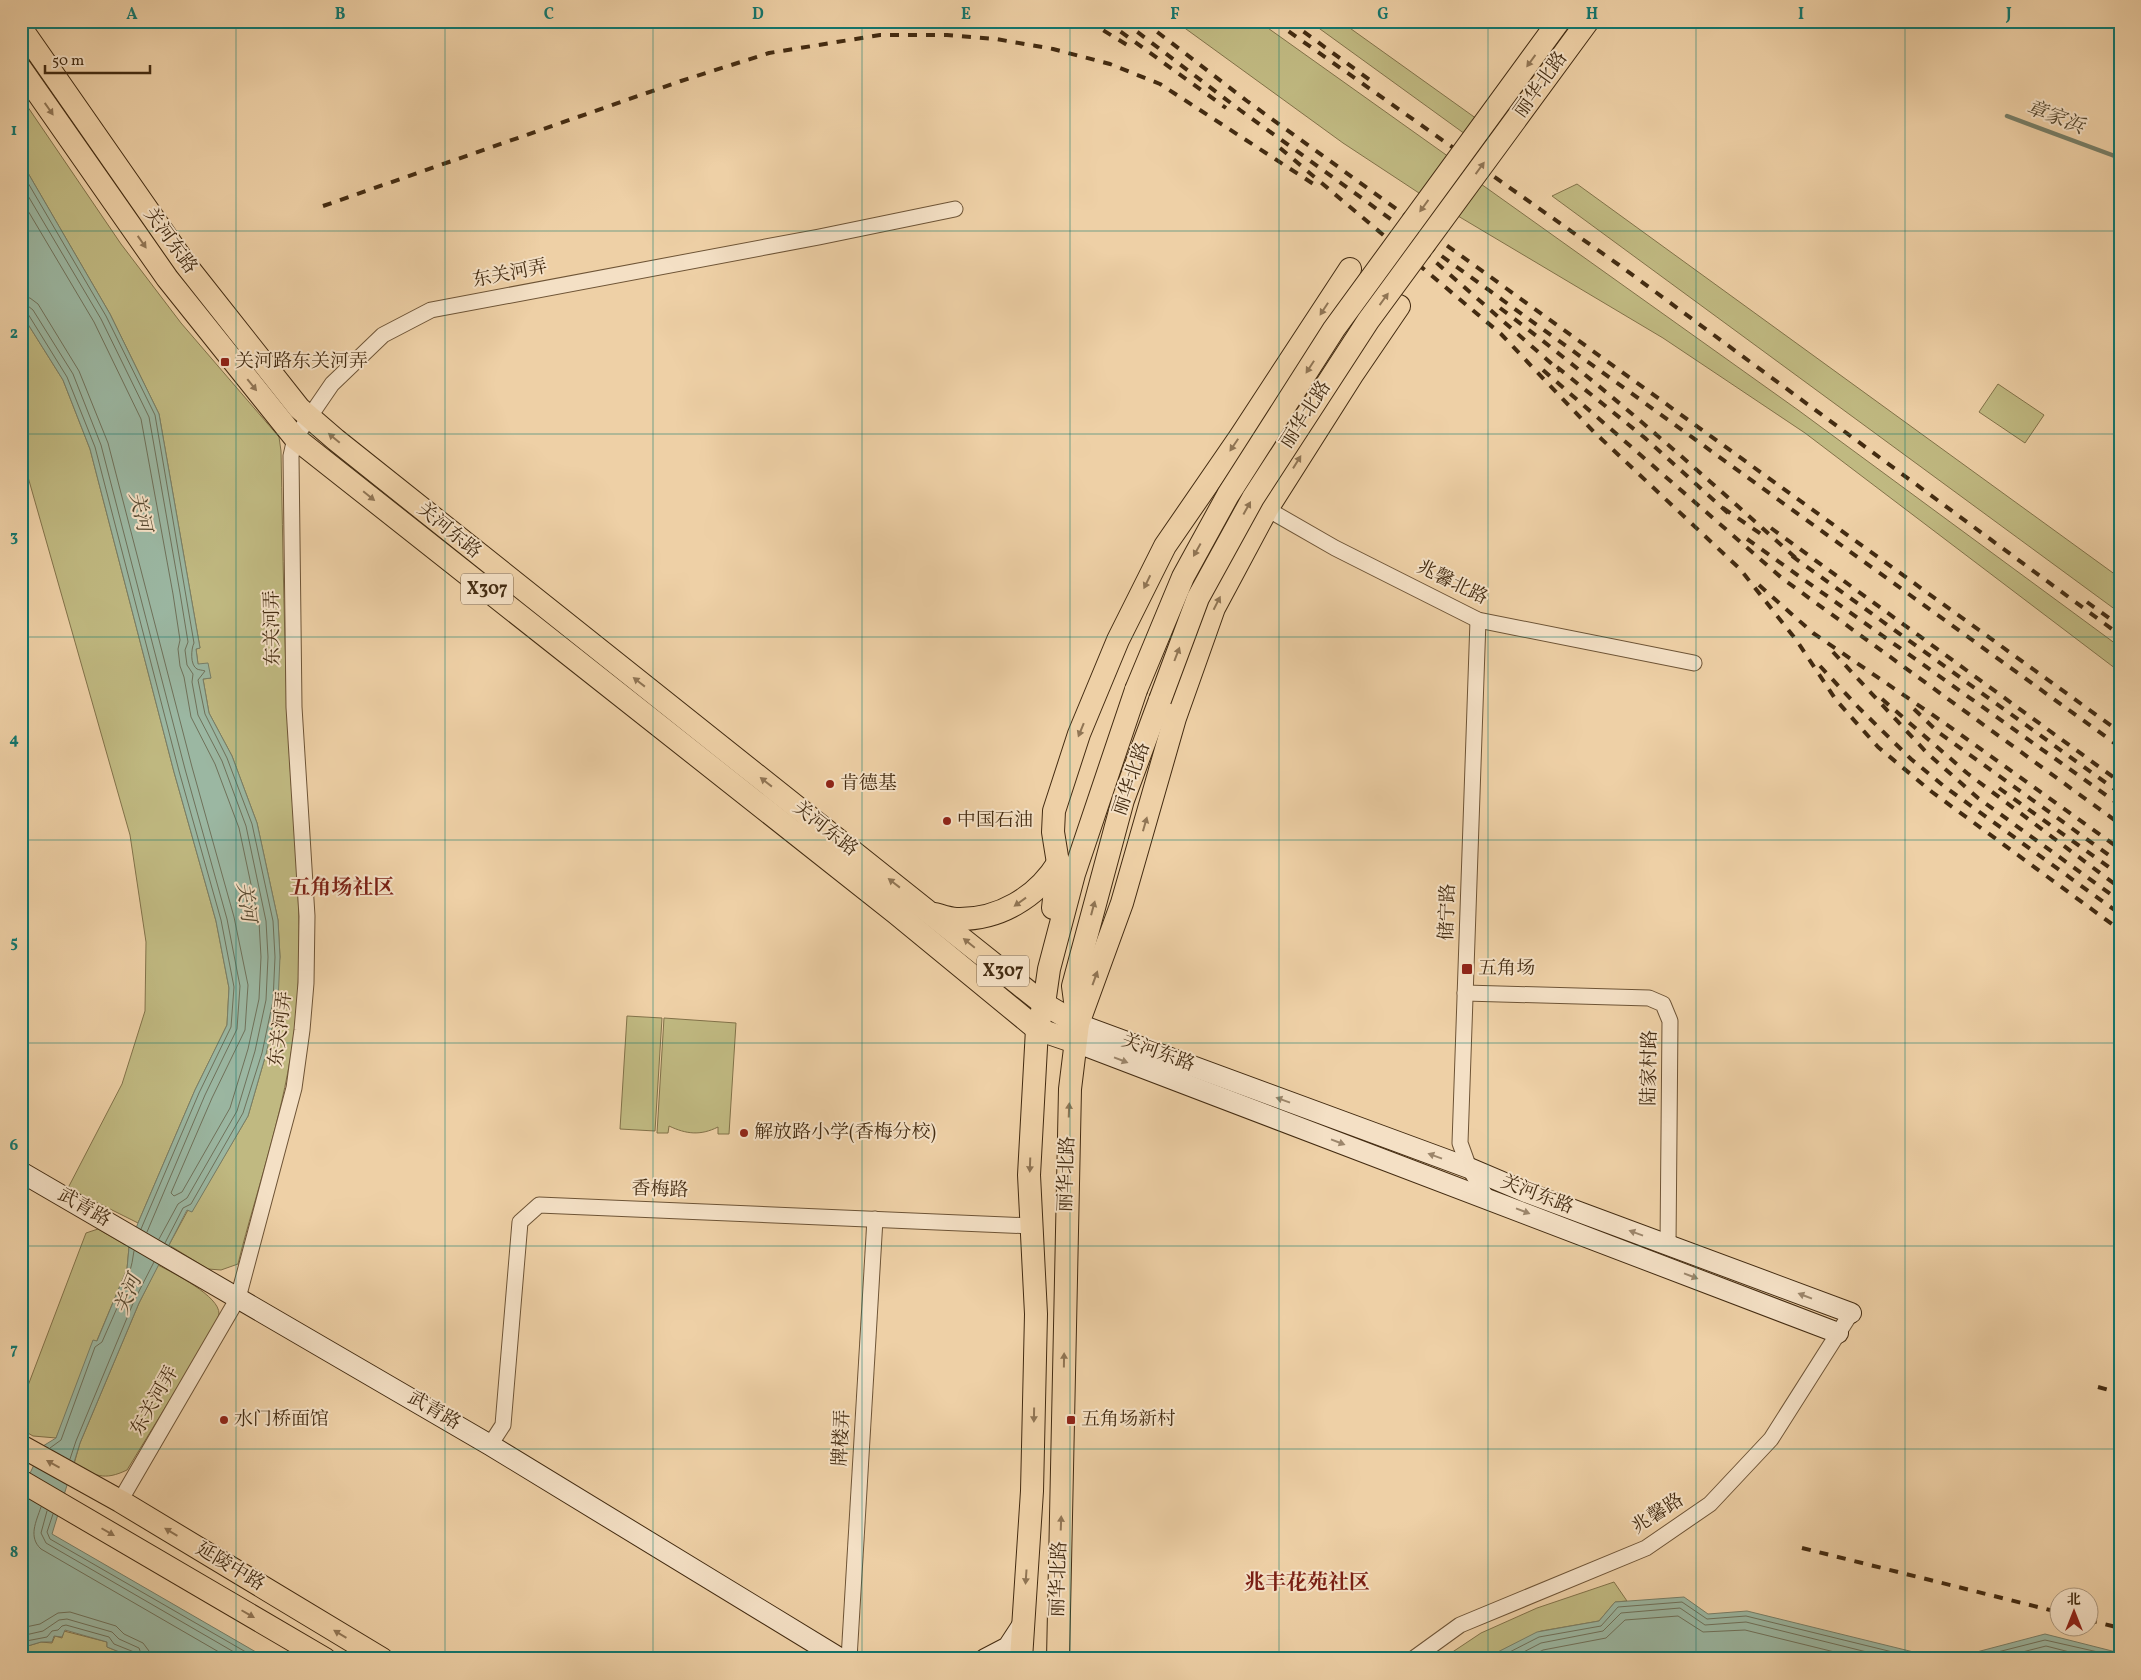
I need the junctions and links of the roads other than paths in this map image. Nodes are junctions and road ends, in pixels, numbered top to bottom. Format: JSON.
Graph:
{"nodes":[{"id":1,"x":1559,"y":21,"type":"edge"},
{"id":2,"x":1588,"y":21,"type":"edge"},
{"id":3,"x":25,"y":42,"type":"edge"},
{"id":4,"x":21,"y":69,"type":"edge"},
{"id":5,"x":955,"y":209,"type":"dead end"},
{"id":6,"x":1350,"y":269,"type":"dead end"},
{"id":7,"x":1400,"y":306,"type":"dead end"},
{"id":8,"x":310,"y":418,"type":"junction"},
{"id":9,"x":295,"y":438,"type":"junction"},
{"id":10,"x":1267,"y":509,"type":"junction"},
{"id":11,"x":1478,"y":620,"type":"junction"},
{"id":12,"x":1694,"y":663,"type":"dead end"},
{"id":13,"x":1100,"y":793,"type":"junction"},
{"id":14,"x":1058,"y":864,"type":"junction"},
{"id":15,"x":932,"y":914,"type":"junction"},
{"id":16,"x":1465,"y":993,"type":"junction"},
{"id":17,"x":1044,"y":1004,"type":"junction"},
{"id":18,"x":1037,"y":1029,"type":"junction"},
{"id":19,"x":1077,"y":1033,"type":"junction"},
{"id":20,"x":1469,"y":1168,"type":"junction"},
{"id":21,"x":21,"y":1172,"type":"edge"},
{"id":22,"x":1487,"y":1198,"type":"junction"},
{"id":23,"x":875,"y":1219,"type":"junction"},
{"id":24,"x":1031,"y":1226,"type":"junction"},
{"id":25,"x":1668,"y":1244,"type":"junction"},
{"id":26,"x":238,"y":1298,"type":"junction"},
{"id":27,"x":1850,"y":1313,"type":"joint"},
{"id":28,"x":1838,"y":1333,"type":"junction"},
{"id":29,"x":490,"y":1444,"type":"junction"},
{"id":30,"x":26,"y":1449,"type":"edge"},
{"id":31,"x":21,"y":1481,"type":"edge"},
{"id":32,"x":120,"y":1501,"type":"junction"},
{"id":33,"x":1022,"y":1624,"type":"junction"},
{"id":34,"x":325,"y":1659,"type":"edge"},
{"id":35,"x":382,"y":1659,"type":"edge"},
{"id":36,"x":841,"y":1659,"type":"edge"},
{"id":37,"x":849,"y":1659,"type":"edge"},
{"id":38,"x":984,"y":1659,"type":"edge"},
{"id":39,"x":1021,"y":1659,"type":"edge"},
{"id":40,"x":1058,"y":1659,"type":"edge"},
{"id":41,"x":1413,"y":1659,"type":"edge"}],
"edges":[{"from":1,"to":13,"type":"main road","name":"丽华北路","one_way":true,"bridge":true},
{"from":19,"to":2,"type":"main road","name":"丽华北路","one_way":true,"bridge":true},
{"from":3,"to":8,"type":"main road","name":"关河东路","number":"X307"},
{"from":4,"to":9,"type":"main road","name":"关河东路","number":"X307","one_way":true},
{"from":5,"to":8,"type":"street","name":"东关河弄"},
{"from":6,"to":14,"type":"main road","one_way":true},
{"from":10,"to":7,"type":"main road","one_way":true},
{"from":8,"to":9,"type":"street","name":"东关河弄"},
{"from":15,"to":8,"type":"main road","name":"关河东路","number":"X307","one_way":true},
{"from":9,"to":18,"type":"main road","name":"关河东路","number":"X307","one_way":true},
{"from":9,"to":26,"type":"street","name":"东关河弄"},
{"from":10,"to":11,"type":"street","name":"兆馨北路"},
{"from":19,"to":10,"type":"main road","one_way":true},
{"from":11,"to":12,"type":"street","name":"兆馨北路"},
{"from":11,"to":16,"type":"street","name":"储宁路"},
{"from":13,"to":14,"type":"main road"},
{"from":13,"to":17,"type":"main road","name":"丽华北路"},
{"from":14,"to":15,"type":"main road","one_way":true},
{"from":14,"to":17,"type":"main road"},
{"from":17,"to":15,"type":"main road","name":"关河东路","number":"X307","one_way":true},
{"from":16,"to":20,"type":"street","name":"储宁路"},
{"from":16,"to":25,"type":"street","name":"陆家村路"},
{"from":17,"to":18,"type":"main road","name":"丽华北路"},
{"from":17,"to":19,"type":"main road","name":"关河东路","number":"X307"},
{"from":18,"to":19,"type":"main road","name":"关河东路","number":"X307"},
{"from":18,"to":24,"type":"main road","name":"丽华北路","one_way":true},
{"from":20,"to":19,"type":"main road","name":"关河东路","number":"X307","one_way":true},
{"from":19,"to":22,"type":"main road","name":"关河东路","number":"X307","one_way":true},
{"from":40,"to":19,"type":"main road","name":"丽华北路","one_way":true},
{"from":20,"to":22,"type":"street","name":"储宁路"},
{"from":25,"to":20,"type":"main road","name":"关河东路","number":"X307","one_way":true},
{"from":21,"to":26,"type":"main road","name":"武青路"},
{"from":22,"to":28,"type":"main road","name":"关河东路","number":"X307","one_way":true},
{"from":23,"to":24,"type":"street","name":"香梅路"},
{"from":23,"to":29,"type":"street","name":"香梅路"},
{"from":23,"to":37,"type":"street","name":"牌楼弄"},
{"from":24,"to":33,"type":"main road","name":"丽华北路","one_way":true},
{"from":27,"to":25,"type":"main road","name":"关河东路","number":"X307","one_way":true},
{"from":26,"to":29,"type":"main road","name":"武青路"},
{"from":26,"to":32,"type":"street","name":"东关河弄"},
{"from":27,"to":28,"type":"street","name":"兆馨路"},
{"from":28,"to":41,"type":"street","name":"兆馨路"},
{"from":29,"to":36,"type":"main road","name":"武青路"},
{"from":32,"to":30,"type":"main road","name":"延陵中路","one_way":true},
{"from":31,"to":34,"type":"main road","name":"延陵中路","one_way":true},
{"from":35,"to":32,"type":"main road","name":"延陵中路","one_way":true},
{"from":33,"to":38,"type":"main road"},
{"from":33,"to":39,"type":"main road","name":"丽华北路"}]}
